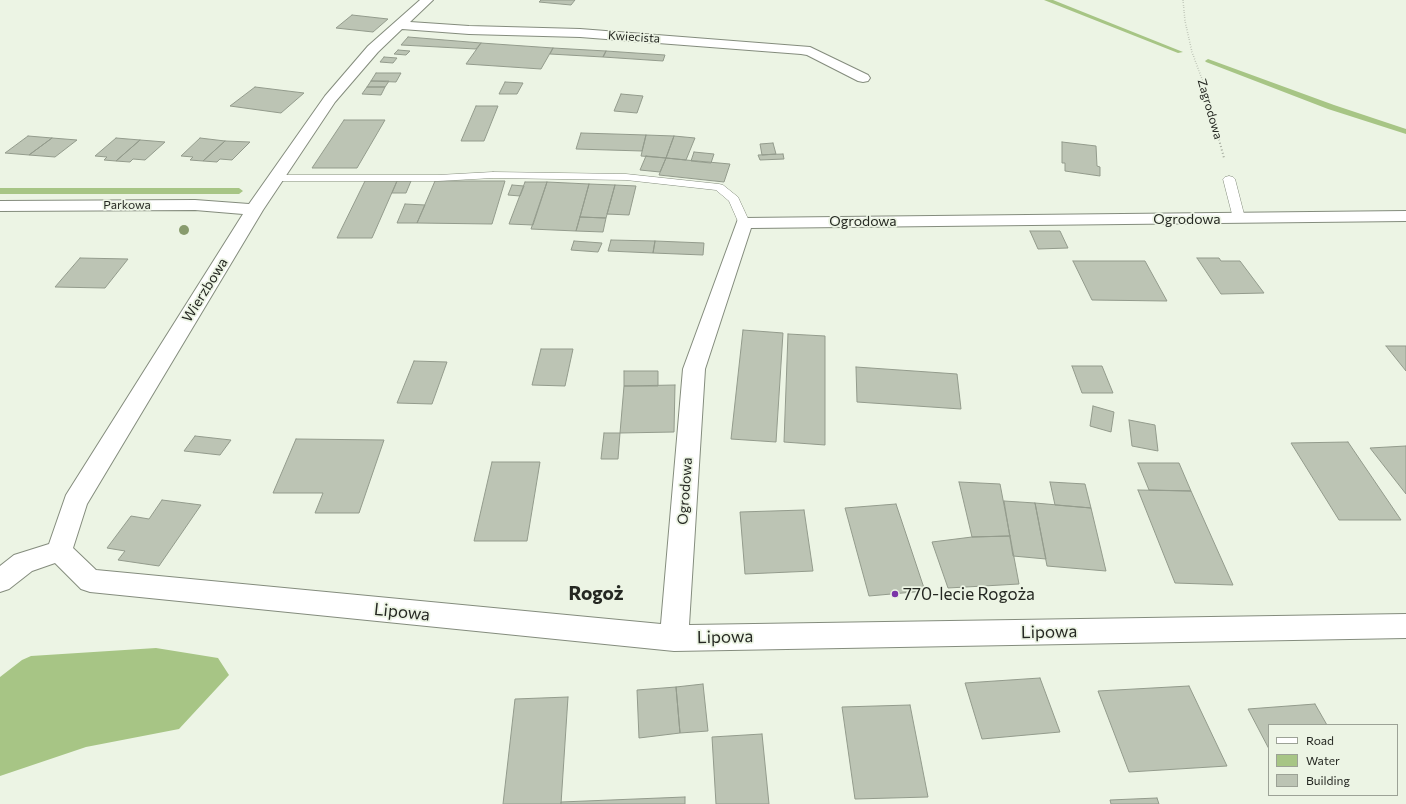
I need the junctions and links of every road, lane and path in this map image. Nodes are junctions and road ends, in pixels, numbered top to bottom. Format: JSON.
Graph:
{"nodes":[{"id":1,"x":427,"y":0,"type":"edge"},
{"id":2,"x":1183,"y":0,"type":"edge"},
{"id":3,"x":399,"y":25,"type":"junction"},
{"id":4,"x":863,"y":78,"type":"dead end"},
{"id":5,"x":277,"y":178,"type":"junction"},
{"id":6,"x":1229,"y":179,"type":"joint"},
{"id":7,"x":0,"y":206,"type":"edge"},
{"id":8,"x":254,"y":210,"type":"junction"},
{"id":9,"x":1406,"y":216,"type":"edge"},
{"id":10,"x":1239,"y":218,"type":"junction"},
{"id":11,"x":744,"y":222,"type":"junction"},
{"id":12,"x":59,"y":550,"type":"junction"},
{"id":13,"x":0,"y":581,"type":"edge"},
{"id":14,"x":1406,"y":626,"type":"edge"},
{"id":15,"x":674,"y":638,"type":"junction"}],
"edges":[{"from":1,"to":3,"type":"street","name":"Wierzbowa"},
{"from":2,"to":6,"type":"path","name":"Zagrodowa"},
{"from":3,"to":4,"type":"street","name":"Kwiecista"},
{"from":3,"to":5,"type":"street","name":"Wierzbowa"},
{"from":5,"to":8,"type":"street","name":"Wierzbowa"},
{"from":5,"to":11,"type":"lane"},
{"from":6,"to":10,"type":"lane"},
{"from":7,"to":8,"type":"street","name":"Parkowa"},
{"from":8,"to":12,"type":"street","name":"Wierzbowa"},
{"from":9,"to":10,"type":"street","name":"Ogrodowa"},
{"from":10,"to":11,"type":"street","name":"Ogrodowa"},
{"from":11,"to":15,"type":"street","name":"Ogrodowa"},
{"from":12,"to":13,"type":"street"},
{"from":12,"to":15,"type":"street","name":"Lipowa"},
{"from":14,"to":15,"type":"street","name":"Lipowa"}]}
